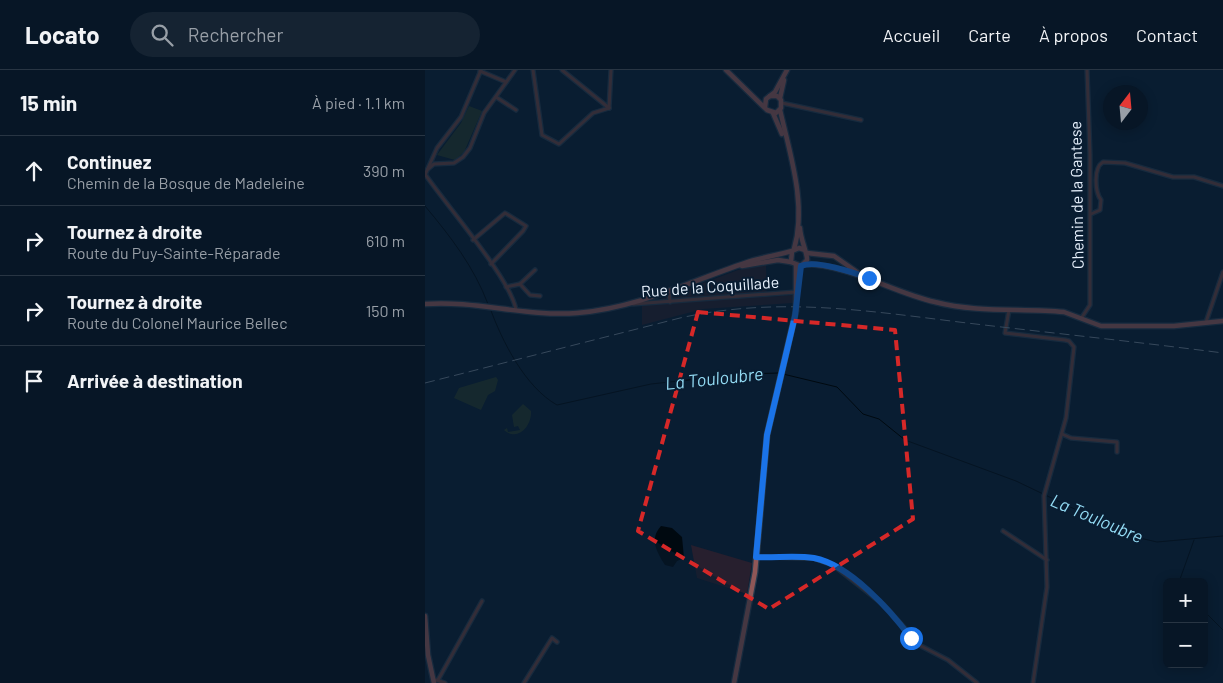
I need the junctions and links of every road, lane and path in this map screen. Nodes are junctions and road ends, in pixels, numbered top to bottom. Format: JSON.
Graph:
{"nodes":[{"id":1,"x":481,"y":70,"type":"edge"},
{"id":2,"x":515,"y":70,"type":"edge"},
{"id":3,"x":533,"y":70,"type":"edge"},
{"id":4,"x":562,"y":70,"type":"edge"},
{"id":5,"x":611,"y":70,"type":"edge"},
{"id":6,"x":726,"y":70,"type":"edge"},
{"id":7,"x":788,"y":70,"type":"edge"},
{"id":8,"x":1087,"y":70,"type":"edge"},
{"id":9,"x":506,"y":82,"type":"junction"},
{"id":10,"x":752,"y":96,"type":"junction"},
{"id":11,"x":495,"y":97,"type":"junction"},
{"id":12,"x":768,"y":98,"type":"junction"},
{"id":13,"x":781,"y":100,"type":"junction"},
{"id":14,"x":609,"y":108,"type":"junction"},
{"id":15,"x":765,"y":108,"type":"junction"},
{"id":16,"x":516,"y":110,"type":"dead end"},
{"id":17,"x":780,"y":110,"type":"junction"},
{"id":18,"x":773,"y":113,"type":"junction"},
{"id":19,"x":861,"y":120,"type":"dead end"},
{"id":20,"x":789,"y":151,"type":"junction"},
{"id":21,"x":428,"y":169,"type":"junction"},
{"id":22,"x":425,"y":174,"type":"edge"},
{"id":23,"x":1223,"y":186,"type":"edge"},
{"id":24,"x":798,"y":214,"type":"junction"},
{"id":25,"x":1091,"y":214,"type":"junction"},
{"id":26,"x":473,"y":240,"type":"junction"},
{"id":27,"x":793,"y":250,"type":"junction"},
{"id":28,"x":806,"y":251,"type":"junction"},
{"id":29,"x":491,"y":264,"type":"junction"},
{"id":30,"x":798,"y":264,"type":"junction"},
{"id":31,"x":733,"y":268,"type":"junction"},
{"id":32,"x":535,"y":270,"type":"dead end"},
{"id":33,"x":1223,"y":272,"type":"edge"},
{"id":34,"x":869,"y":278,"type":"junction"},
{"id":35,"x":520,"y":284,"type":"junction"},
{"id":36,"x":505,"y":287,"type":"junction"},
{"id":37,"x":669,"y":292,"type":"junction"},
{"id":38,"x":797,"y":292,"type":"junction"},
{"id":39,"x":540,"y":296,"type":"dead end"},
{"id":40,"x":670,"y":302,"type":"junction"},
{"id":41,"x":797,"y":303,"type":"junction"},
{"id":42,"x":425,"y":304,"type":"edge"},
{"id":43,"x":626,"y":305,"type":"junction"},
{"id":44,"x":1009,"y":309,"type":"junction"},
{"id":45,"x":516,"y":311,"type":"junction"},
{"id":46,"x":1081,"y":318,"type":"junction"},
{"id":47,"x":1223,"y":321,"type":"edge"},
{"id":48,"x":1205,"y":323,"type":"junction"},
{"id":49,"x":1061,"y":434,"type":"junction"},
{"id":50,"x":1117,"y":452,"type":"dead end"},
{"id":51,"x":1003,"y":531,"type":"dead end"},
{"id":52,"x":756,"y":557,"type":"junction"},
{"id":53,"x":1048,"y":561,"type":"junction"},
{"id":54,"x":482,"y":600,"type":"dead end"},
{"id":55,"x":425,"y":616,"type":"edge"},
{"id":56,"x":557,"y":642,"type":"dead end"},
{"id":57,"x":435,"y":681,"type":"edge"},
{"id":58,"x":445,"y":683,"type":"edge"},
{"id":59,"x":524,"y":683,"type":"edge"},
{"id":60,"x":733,"y":683,"type":"edge"},
{"id":61,"x":977,"y":683,"type":"edge"},
{"id":62,"x":1033,"y":683,"type":"edge"}],
"edges":[{"from":1,"to":9,"type":"street"},
{"from":1,"to":21,"type":"street"},
{"from":2,"to":9,"type":"street"},
{"from":3,"to":14,"type":"street"},
{"from":4,"to":14,"type":"street"},
{"from":5,"to":14,"type":"street"},
{"from":6,"to":10,"type":"main road"},
{"from":7,"to":12,"type":"main road"},
{"from":7,"to":13,"type":"main road"},
{"from":8,"to":25,"type":"street","name":"Chemin de la Gantese"},
{"from":9,"to":11,"type":"street"},
{"from":10,"to":12,"type":"main road"},
{"from":10,"to":15,"type":"main road"},
{"from":11,"to":16,"type":"street"},
{"from":11,"to":21,"type":"street"},
{"from":12,"to":13,"type":"main road"},
{"from":12,"to":15,"type":"main road"},
{"from":13,"to":17,"type":"main road"},
{"from":13,"to":19,"type":"street"},
{"from":15,"to":18,"type":"main road"},
{"from":17,"to":18,"type":"main road"},
{"from":17,"to":20,"type":"main road"},
{"from":18,"to":20,"type":"main road"},
{"from":20,"to":24,"type":"main road"},
{"from":21,"to":22,"type":"street"},
{"from":22,"to":26,"type":"street"},
{"from":23,"to":25,"type":"street"},
{"from":24,"to":27,"type":"main road"},
{"from":24,"to":28,"type":"main road"},
{"from":25,"to":46,"type":"street","name":"Chemin de la Gantese"},
{"from":26,"to":29,"type":"street"},
{"from":26,"to":29,"type":"street"},
{"from":27,"to":28,"type":"main road"},
{"from":27,"to":30,"type":"main road"},
{"from":27,"to":31,"type":"main road"},
{"from":28,"to":30,"type":"main road"},
{"from":28,"to":34,"type":"main road"},
{"from":29,"to":36,"type":"street"},
{"from":30,"to":31,"type":"main road"},
{"from":30,"to":34,"type":"main road"},
{"from":30,"to":38,"type":"main road"},
{"from":30,"to":41,"type":"main road"},
{"from":31,"to":37,"type":"main road"},
{"from":32,"to":35,"type":"street"},
{"from":33,"to":48,"type":"street"},
{"from":34,"to":44,"type":"main road"},
{"from":35,"to":36,"type":"street"},
{"from":35,"to":39,"type":"street"},
{"from":36,"to":45,"type":"street"},
{"from":37,"to":40,"type":"street"},
{"from":37,"to":43,"type":"main road"},
{"from":38,"to":40,"type":"street","name":"Rue de la Coquillade"},
{"from":38,"to":41,"type":"main road"},
{"from":40,"to":43,"type":"street","name":"Rue de la Coquillade"},
{"from":41,"to":52,"type":"main road"},
{"from":42,"to":45,"type":"main road"},
{"from":43,"to":45,"type":"main road"},
{"from":44,"to":46,"type":"main road"},
{"from":44,"to":49,"type":"street"},
{"from":46,"to":48,"type":"main road"},
{"from":47,"to":48,"type":"main road"},
{"from":49,"to":50,"type":"street"},
{"from":49,"to":53,"type":"street"},
{"from":51,"to":53,"type":"street"},
{"from":52,"to":60,"type":"main road"},
{"from":52,"to":61,"type":"street"},
{"from":53,"to":62,"type":"street"},
{"from":54,"to":57,"type":"street"},
{"from":55,"to":57,"type":"main road"},
{"from":56,"to":59,"type":"street"},
{"from":57,"to":58,"type":"street"}]}
